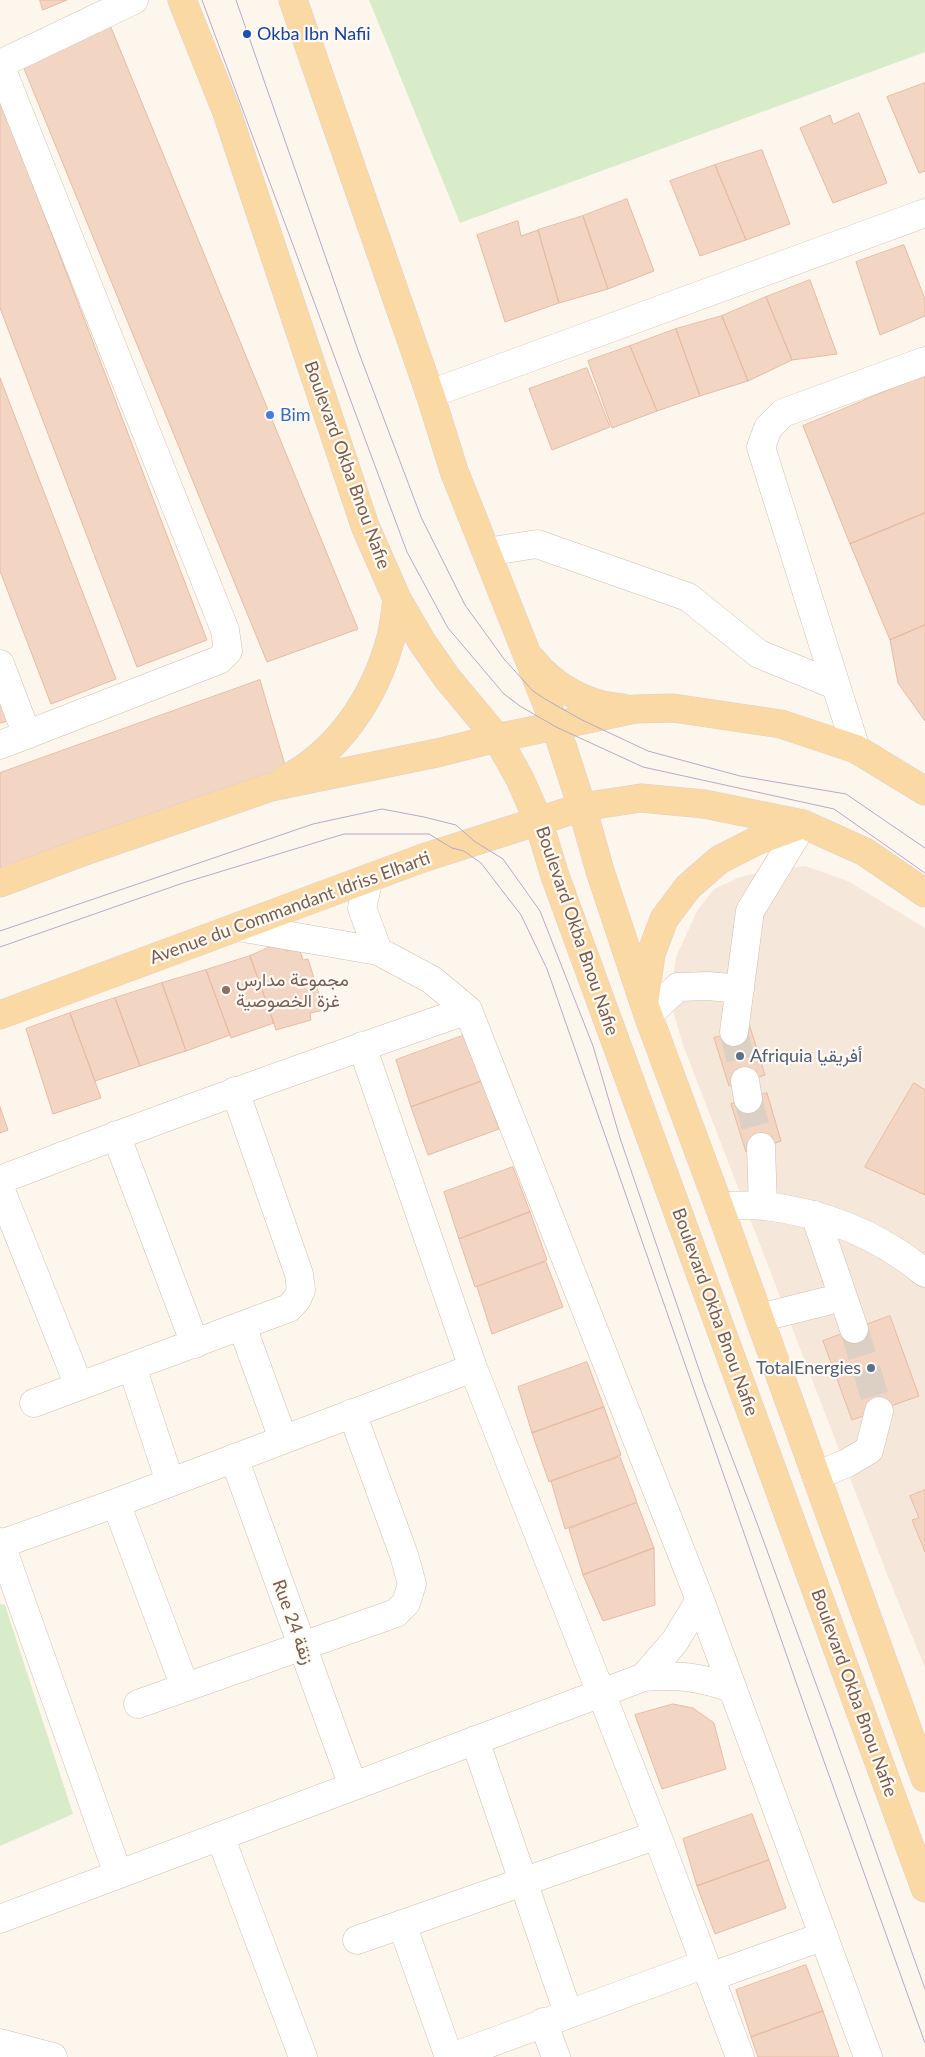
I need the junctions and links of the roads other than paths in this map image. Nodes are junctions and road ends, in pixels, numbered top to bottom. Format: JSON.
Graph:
{"nodes":[{"id":1,"x":134,"y":0,"type":"edge"},
{"id":2,"x":182,"y":0,"type":"edge"},
{"id":3,"x":293,"y":0,"type":"edge"},
{"id":4,"x":0,"y":65,"type":"edge"},
{"id":5,"x":925,"y":214,"type":"edge"},
{"id":6,"x":925,"y":361,"type":"edge"},
{"id":7,"x":430,"y":394,"type":"junction"},
{"id":8,"x":486,"y":552,"type":"junction"},
{"id":9,"x":397,"y":599,"type":"junction"},
{"id":10,"x":523,"y":648,"type":"junction"},
{"id":11,"x":0,"y":664,"type":"edge"},
{"id":12,"x":835,"y":684,"type":"junction"},
{"id":13,"x":635,"y":709,"type":"junction"},
{"id":14,"x":556,"y":726,"type":"junction"},
{"id":15,"x":27,"y":735,"type":"junction"},
{"id":16,"x":497,"y":738,"type":"junction"},
{"id":17,"x":0,"y":745,"type":"edge"},
{"id":18,"x":856,"y":749,"type":"junction"},
{"id":19,"x":271,"y":787,"type":"junction"},
{"id":20,"x":925,"y":791,"type":"edge"},
{"id":21,"x":582,"y":807,"type":"junction"},
{"id":22,"x":538,"y":820,"type":"junction"},
{"id":23,"x":803,"y":824,"type":"junction"},
{"id":24,"x":369,"y":878,"type":"junction"},
{"id":25,"x":0,"y":884,"type":"edge"},
{"id":26,"x":925,"y":893,"type":"edge"},
{"id":27,"x":238,"y":927,"type":"junction"},
{"id":28,"x":378,"y":951,"type":"junction"},
{"id":29,"x":740,"y":989,"type":"junction"},
{"id":30,"x":468,"y":1010,"type":"junction"},
{"id":31,"x":646,"y":1010,"type":"junction"},
{"id":32,"x":0,"y":1014,"type":"edge"},
{"id":33,"x":734,"y":1032,"type":"tunnel mouth"},
{"id":34,"x":362,"y":1046,"type":"junction"},
{"id":35,"x":235,"y":1092,"type":"junction"},
{"id":36,"x":116,"y":1135,"type":"junction"},
{"id":37,"x":761,"y":1147,"type":"tunnel mouth"},
{"id":38,"x":0,"y":1180,"type":"edge"},
{"id":39,"x":0,"y":1188,"type":"edge"},
{"id":40,"x":719,"y":1206,"type":"junction"},
{"id":41,"x":764,"y":1206,"type":"junction"},
{"id":42,"x":815,"y":1215,"type":"junction"},
{"id":43,"x":925,"y":1273,"type":"edge"},
{"id":44,"x":843,"y":1297,"type":"junction"},
{"id":45,"x":759,"y":1318,"type":"junction"},
{"id":46,"x":242,"y":1326,"type":"junction"},
{"id":47,"x":854,"y":1329,"type":"tunnel mouth"},
{"id":48,"x":195,"y":1344,"type":"junction"},
{"id":49,"x":132,"y":1367,"type":"junction"},
{"id":50,"x":472,"y":1368,"type":"junction"},
{"id":51,"x":79,"y":1386,"type":"junction"},
{"id":52,"x":34,"y":1403,"type":"dead end"},
{"id":53,"x":879,"y":1411,"type":"tunnel mouth"},
{"id":54,"x":352,"y":1413,"type":"junction"},
{"id":55,"x":283,"y":1439,"type":"junction"},
{"id":56,"x":234,"y":1458,"type":"junction"},
{"id":57,"x":816,"y":1476,"type":"junction"},
{"id":58,"x":170,"y":1482,"type":"junction"},
{"id":59,"x":116,"y":1503,"type":"junction"},
{"id":60,"x":0,"y":1543,"type":"edge"},
{"id":61,"x":8,"y":1583,"type":"edge"},
{"id":62,"x":700,"y":1600,"type":"junction"},
{"id":63,"x":302,"y":1646,"type":"junction"},
{"id":64,"x":644,"y":1677,"type":"junction"},
{"id":65,"x":185,"y":1687,"type":"junction"},
{"id":66,"x":732,"y":1689,"type":"junction"},
{"id":67,"x":600,"y":1693,"type":"junction"},
{"id":68,"x":138,"y":1704,"type":"dead end"},
{"id":69,"x":475,"y":1740,"type":"junction"},
{"id":70,"x":925,"y":1778,"type":"edge"},
{"id":71,"x":353,"y":1786,"type":"junction"},
{"id":72,"x":657,"y":1834,"type":"junction"},
{"id":73,"x":220,"y":1836,"type":"junction"},
{"id":74,"x":118,"y":1874,"type":"junction"},
{"id":75,"x":523,"y":1882,"type":"junction"},
{"id":76,"x":925,"y":1888,"type":"edge"},
{"id":77,"x":0,"y":1918,"type":"edge"},
{"id":78,"x":402,"y":1924,"type":"junction"},
{"id":79,"x":824,"y":1936,"type":"junction"},
{"id":80,"x":357,"y":1940,"type":"dead end"},
{"id":81,"x":708,"y":1970,"type":"junction"},
{"id":82,"x":568,"y":2013,"type":"junction"},
{"id":83,"x":543,"y":2022,"type":"junction"},
{"id":84,"x":0,"y":2043,"type":"edge"},
{"id":85,"x":53,"y":2057,"type":"edge"},
{"id":86,"x":303,"y":2057,"type":"edge"},
{"id":87,"x":450,"y":2057,"type":"edge"},
{"id":88,"x":556,"y":2057,"type":"edge"},
{"id":89,"x":740,"y":2057,"type":"edge"},
{"id":90,"x":868,"y":2057,"type":"edge"}],
"edges":[{"from":1,"to":4,"type":"street"},
{"from":2,"to":9,"type":"main road","name":"Boulevard Okba Bnou Nafie"},
{"from":3,"to":7,"type":"main road"},
{"from":4,"to":15,"type":"street"},
{"from":5,"to":7,"type":"street"},
{"from":6,"to":12,"type":"street"},
{"from":7,"to":8,"type":"main road"},
{"from":8,"to":10,"type":"main road"},
{"from":8,"to":12,"type":"street"},
{"from":9,"to":16,"type":"main road","name":"Boulevard Okba Bnou Nafie"},
{"from":9,"to":19,"type":"main road"},
{"from":10,"to":13,"type":"main road"},
{"from":10,"to":14,"type":"main road"},
{"from":11,"to":15,"type":"street"},
{"from":12,"to":18,"type":"street"},
{"from":13,"to":14,"type":"main road"},
{"from":13,"to":18,"type":"main road"},
{"from":14,"to":16,"type":"main road"},
{"from":14,"to":21,"type":"main road"},
{"from":15,"to":17,"type":"street"},
{"from":16,"to":19,"type":"main road"},
{"from":16,"to":22,"type":"main road","name":"Boulevard Okba Bnou Nafie"},
{"from":18,"to":20,"type":"main road"},
{"from":19,"to":25,"type":"main road"},
{"from":21,"to":22,"type":"main road","name":"Avenue du Commandant Idriss Elharti"},
{"from":21,"to":23,"type":"main road","name":"Avenue du Commandant Idriss Elharti"},
{"from":21,"to":31,"type":"main road"},
{"from":22,"to":24,"type":"main road","name":"Avenue du Commandant Idriss Elharti"},
{"from":22,"to":76,"type":"main road","name":"Boulevard Okba Bnou Nafie"},
{"from":23,"to":26,"type":"main road","name":"Avenue du Commandant Idriss Elharti"},
{"from":23,"to":29,"type":"street"},
{"from":23,"to":31,"type":"main road"},
{"from":24,"to":27,"type":"main road","name":"Avenue du Commandant Idriss Elharti"},
{"from":24,"to":28,"type":"street"},
{"from":27,"to":28,"type":"street"},
{"from":27,"to":32,"type":"main road","name":"Avenue du Commandant Idriss Elharti"},
{"from":28,"to":30,"type":"street"},
{"from":29,"to":31,"type":"street"},
{"from":29,"to":33,"type":"street"},
{"from":30,"to":34,"type":"street"},
{"from":30,"to":62,"type":"street"},
{"from":31,"to":40,"type":"main road"},
{"from":34,"to":35,"type":"street"},
{"from":34,"to":50,"type":"street"},
{"from":35,"to":36,"type":"street"},
{"from":35,"to":46,"type":"street"},
{"from":36,"to":38,"type":"street"},
{"from":36,"to":48,"type":"street"},
{"from":37,"to":41,"type":"street"},
{"from":39,"to":51,"type":"street"},
{"from":40,"to":41,"type":"street"},
{"from":40,"to":45,"type":"main road"},
{"from":41,"to":42,"type":"street"},
{"from":42,"to":43,"type":"street"},
{"from":42,"to":44,"type":"street"},
{"from":44,"to":45,"type":"street"},
{"from":44,"to":47,"type":"street"},
{"from":45,"to":57,"type":"main road"},
{"from":46,"to":48,"type":"street"},
{"from":46,"to":55,"type":"street"},
{"from":48,"to":49,"type":"street"},
{"from":49,"to":51,"type":"street"},
{"from":49,"to":58,"type":"street"},
{"from":50,"to":54,"type":"street"},
{"from":50,"to":67,"type":"street"},
{"from":51,"to":52,"type":"street"},
{"from":53,"to":57,"type":"street"},
{"from":54,"to":55,"type":"street"},
{"from":54,"to":63,"type":"street"},
{"from":55,"to":56,"type":"street"},
{"from":56,"to":58,"type":"street"},
{"from":56,"to":63,"type":"street","name":"Rue 24 زنقة"},
{"from":57,"to":70,"type":"main road"},
{"from":58,"to":59,"type":"street"},
{"from":59,"to":60,"type":"street"},
{"from":59,"to":65,"type":"street"},
{"from":60,"to":61,"type":"street"},
{"from":61,"to":74,"type":"street"},
{"from":62,"to":64,"type":"street"},
{"from":62,"to":66,"type":"street"},
{"from":63,"to":65,"type":"street"},
{"from":63,"to":71,"type":"street","name":"Rue 24 زنقة"},
{"from":64,"to":66,"type":"street"},
{"from":64,"to":67,"type":"street"},
{"from":65,"to":68,"type":"street"},
{"from":66,"to":79,"type":"street"},
{"from":67,"to":69,"type":"street"},
{"from":67,"to":72,"type":"street"},
{"from":69,"to":71,"type":"street"},
{"from":69,"to":75,"type":"street"},
{"from":71,"to":73,"type":"street"},
{"from":72,"to":75,"type":"street"},
{"from":72,"to":81,"type":"street"},
{"from":73,"to":74,"type":"street"},
{"from":73,"to":86,"type":"street"},
{"from":74,"to":77,"type":"street"},
{"from":75,"to":78,"type":"street"},
{"from":75,"to":82,"type":"street"},
{"from":78,"to":80,"type":"street"},
{"from":78,"to":87,"type":"street"},
{"from":79,"to":81,"type":"street"},
{"from":79,"to":90,"type":"street"},
{"from":81,"to":82,"type":"street"},
{"from":81,"to":89,"type":"street"},
{"from":82,"to":83,"type":"street"},
{"from":83,"to":87,"type":"street"},
{"from":83,"to":88,"type":"street"},
{"from":84,"to":85,"type":"street"}]}
